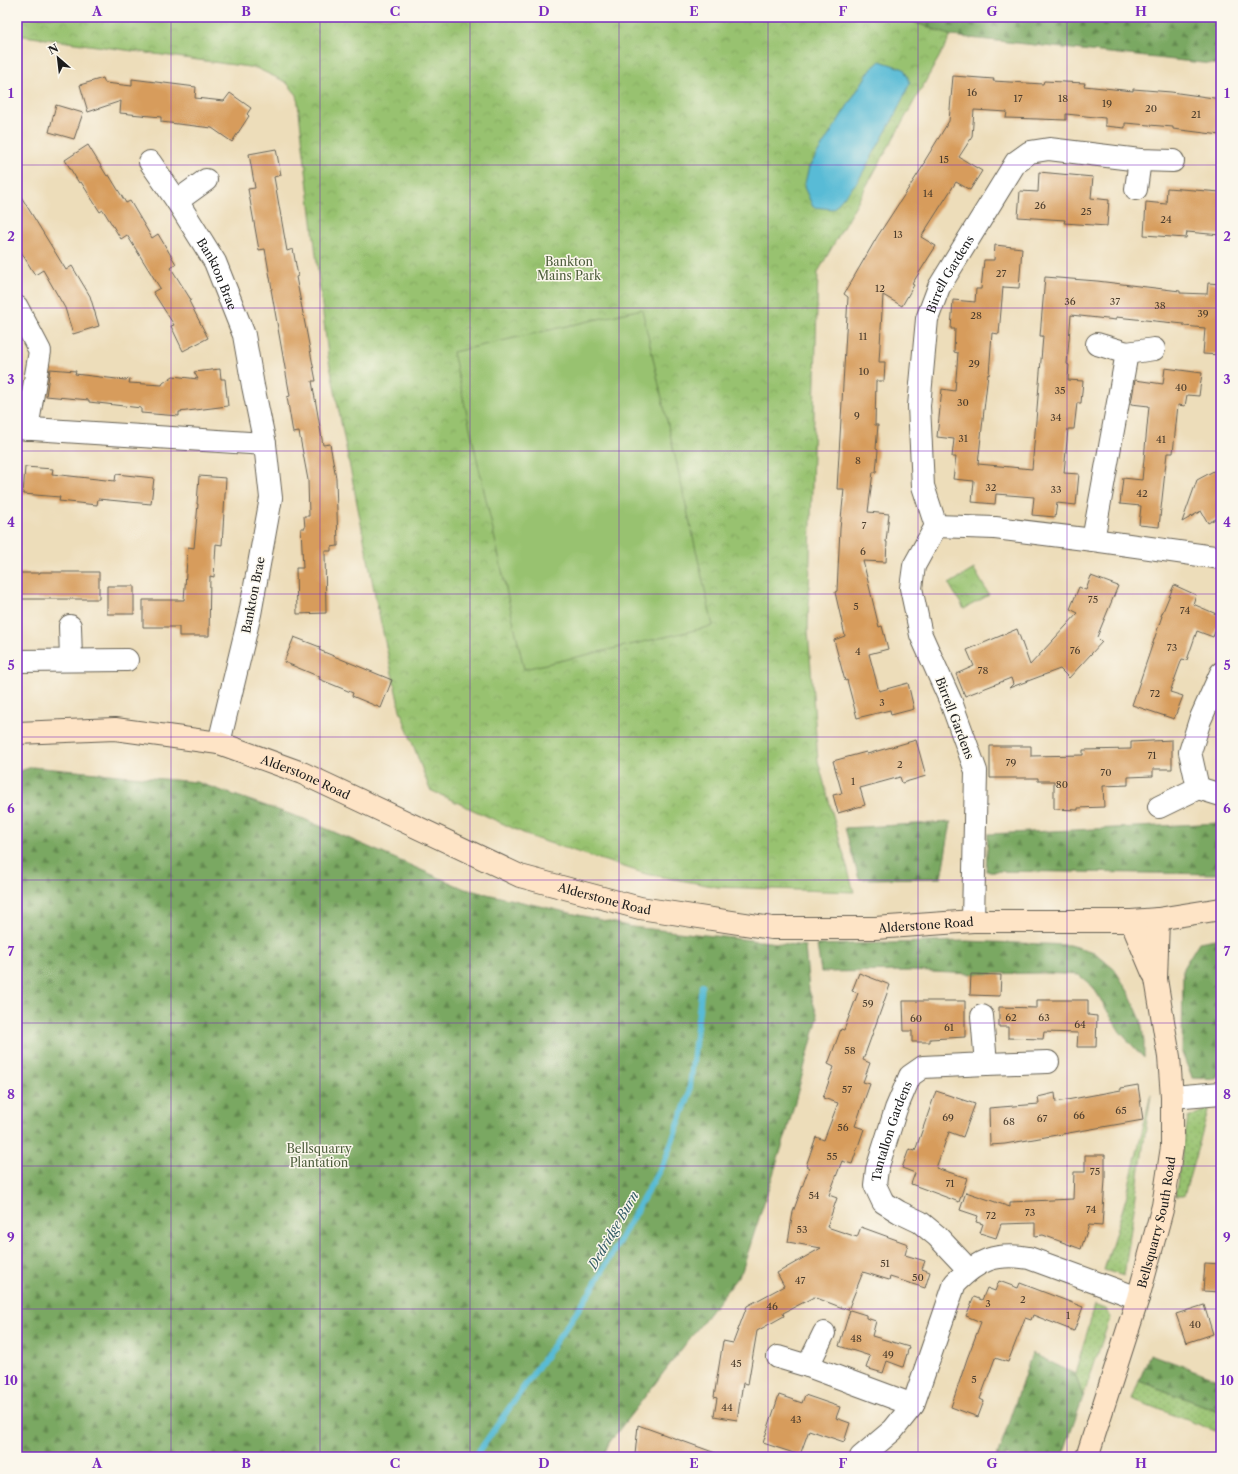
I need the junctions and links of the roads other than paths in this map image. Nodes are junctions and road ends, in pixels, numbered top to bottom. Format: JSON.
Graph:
{"nodes":[{"id":1,"x":1140,"y":160,"type":"junction"},
{"id":2,"x":1173,"y":161,"type":"dead end"},
{"id":3,"x":150,"y":162,"type":"dead end"},
{"id":4,"x":206,"y":180,"type":"dead end"},
{"id":5,"x":1136,"y":189,"type":"dead end"},
{"id":6,"x":178,"y":201,"type":"junction"},
{"id":7,"x":17,"y":307,"type":"edge"},
{"id":8,"x":1097,"y":344,"type":"dead end"},
{"id":9,"x":1154,"y":349,"type":"dead end"},
{"id":10,"x":1127,"y":353,"type":"junction"},
{"id":11,"x":22,"y":429,"type":"edge"},
{"id":12,"x":265,"y":444,"type":"junction"},
{"id":13,"x":936,"y":526,"type":"junction"},
{"id":14,"x":1093,"y":540,"type":"junction"},
{"id":15,"x":1221,"y":558,"type":"edge"},
{"id":16,"x":70,"y":626,"type":"dead end"},
{"id":17,"x":71,"y":660,"type":"junction"},
{"id":18,"x":127,"y":660,"type":"dead end"},
{"id":19,"x":17,"y":661,"type":"edge"},
{"id":20,"x":1221,"y":673,"type":"edge"},
{"id":21,"x":17,"y":733,"type":"edge"},
{"id":22,"x":219,"y":743,"type":"junction"},
{"id":23,"x":1198,"y":788,"type":"junction"},
{"id":24,"x":1221,"y":795,"type":"edge"},
{"id":25,"x":1159,"y":807,"type":"dead end"},
{"id":26,"x":1221,"y":909,"type":"edge"},
{"id":27,"x":1158,"y":919,"type":"junction"},
{"id":28,"x":973,"y":921,"type":"junction"},
{"id":29,"x":1131,"y":921,"type":"junction"},
{"id":30,"x":1156,"y":980,"type":"junction"},
{"id":31,"x":982,"y":1016,"type":"dead end"},
{"id":32,"x":1048,"y":1062,"type":"dead end"},
{"id":33,"x":986,"y":1064,"type":"junction"},
{"id":34,"x":1221,"y":1094,"type":"edge"},
{"id":35,"x":1172,"y":1097,"type":"junction"},
{"id":36,"x":969,"y":1270,"type":"junction"},
{"id":37,"x":1138,"y":1298,"type":"junction"},
{"id":38,"x":824,"y":1333,"type":"dead end"},
{"id":39,"x":778,"y":1357,"type":"dead end"},
{"id":40,"x":808,"y":1366,"type":"junction"},
{"id":41,"x":913,"y":1405,"type":"junction"},
{"id":42,"x":861,"y":1457,"type":"edge"},
{"id":43,"x":1087,"y":1457,"type":"edge"}],
"edges":[{"from":1,"to":2,"type":"street","name":"Birrell Gardens"},
{"from":1,"to":5,"type":"street"},
{"from":1,"to":13,"type":"street","name":"Birrell Gardens"},
{"from":3,"to":6,"type":"street","name":"Bankton Brae"},
{"from":4,"to":6,"type":"street"},
{"from":6,"to":12,"type":"street","name":"Bankton Brae"},
{"from":7,"to":11,"type":"street"},
{"from":8,"to":10,"type":"street"},
{"from":9,"to":10,"type":"street"},
{"from":10,"to":14,"type":"street"},
{"from":11,"to":12,"type":"street"},
{"from":12,"to":22,"type":"street","name":"Bankton Brae"},
{"from":13,"to":14,"type":"street"},
{"from":13,"to":28,"type":"street","name":"Birrell Gardens"},
{"from":14,"to":15,"type":"street"},
{"from":16,"to":17,"type":"street"},
{"from":17,"to":18,"type":"street"},
{"from":17,"to":19,"type":"street"},
{"from":20,"to":23,"type":"street"},
{"from":21,"to":22,"type":"street","name":"Alderstone Road"},
{"from":22,"to":28,"type":"street","name":"Alderstone Road"},
{"from":23,"to":24,"type":"street"},
{"from":23,"to":25,"type":"street"},
{"from":26,"to":27,"type":"street","name":"Alderstone Road"},
{"from":27,"to":29,"type":"street","name":"Alderstone Road"},
{"from":27,"to":30,"type":"street","name":"Bellsquarry South Road"},
{"from":28,"to":29,"type":"street","name":"Alderstone Road"},
{"from":29,"to":30,"type":"street","name":"Bellsquarry South Road"},
{"from":30,"to":35,"type":"street","name":"Bellsquarry South Road"},
{"from":31,"to":33,"type":"street"},
{"from":32,"to":33,"type":"street","name":"Tantallon Gardens"},
{"from":33,"to":36,"type":"street","name":"Tantallon Gardens"},
{"from":34,"to":35,"type":"street"},
{"from":35,"to":37,"type":"street","name":"Bellsquarry South Road"},
{"from":36,"to":37,"type":"street"},
{"from":36,"to":41,"type":"street"},
{"from":37,"to":43,"type":"street","name":"Bellsquarry South Road"},
{"from":38,"to":40,"type":"street"},
{"from":39,"to":40,"type":"street"},
{"from":40,"to":41,"type":"street"},
{"from":41,"to":42,"type":"street"}]}
